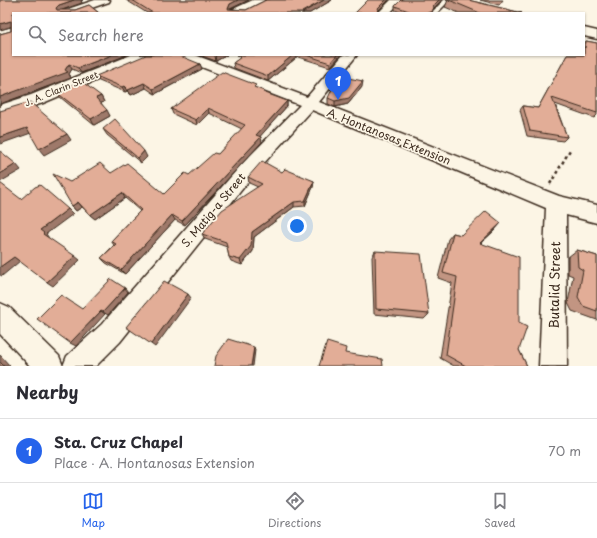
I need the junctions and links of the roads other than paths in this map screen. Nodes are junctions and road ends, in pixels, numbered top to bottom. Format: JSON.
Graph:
{"nodes":[{"id":1,"x":105,"y":0,"type":"edge"},
{"id":2,"x":263,"y":0,"type":"edge"},
{"id":3,"x":397,"y":0,"type":"edge"},
{"id":4,"x":447,"y":0,"type":"edge"},
{"id":5,"x":90,"y":2,"type":"edge"},
{"id":6,"x":68,"y":12,"type":"edge"},
{"id":7,"x":105,"y":12,"type":"edge"},
{"id":8,"x":238,"y":12,"type":"edge"},
{"id":9,"x":385,"y":12,"type":"edge"},
{"id":10,"x":435,"y":12,"type":"edge"},
{"id":11,"x":585,"y":32,"type":"edge"},
{"id":12,"x":597,"y":35,"type":"edge"},
{"id":13,"x":142,"y":56,"type":"edge"},
{"id":14,"x":186,"y":56,"type":"edge"},
{"id":15,"x":349,"y":56,"type":"edge"},
{"id":16,"x":309,"y":104,"type":"junction"},
{"id":17,"x":0,"y":111,"type":"edge"},
{"id":18,"x":549,"y":201,"type":"junction"},
{"id":19,"x":597,"y":214,"type":"edge"},
{"id":20,"x":0,"y":316,"type":"edge"},
{"id":21,"x":49,"y":366,"type":"edge"},
{"id":22,"x":77,"y":366,"type":"edge"},
{"id":23,"x":553,"y":366,"type":"edge"}],
"edges":[{"from":1,"to":5,"type":"street"},
{"from":2,"to":8,"type":"main road"},
{"from":3,"to":9,"type":"street"},
{"from":4,"to":10,"type":"lane"},
{"from":5,"to":6,"type":"street"},
{"from":5,"to":7,"type":"street"},
{"from":11,"to":12,"type":"main road"},
{"from":13,"to":17,"type":"main road","name":"J. A. Clarin Street"},
{"from":14,"to":16,"type":"street","name":"A. Hontanosas Extension"},
{"from":15,"to":16,"type":"street","name":"S. Matig-a Street"},
{"from":16,"to":18,"type":"street","name":"A. Hontanosas Extension"},
{"from":16,"to":22,"type":"street","name":"S. Matig-a Street"},
{"from":18,"to":19,"type":"street","name":"A. Hontanosas Extension"},
{"from":18,"to":23,"type":"street","name":"Butalid Street"},
{"from":20,"to":21,"type":"street"}]}
